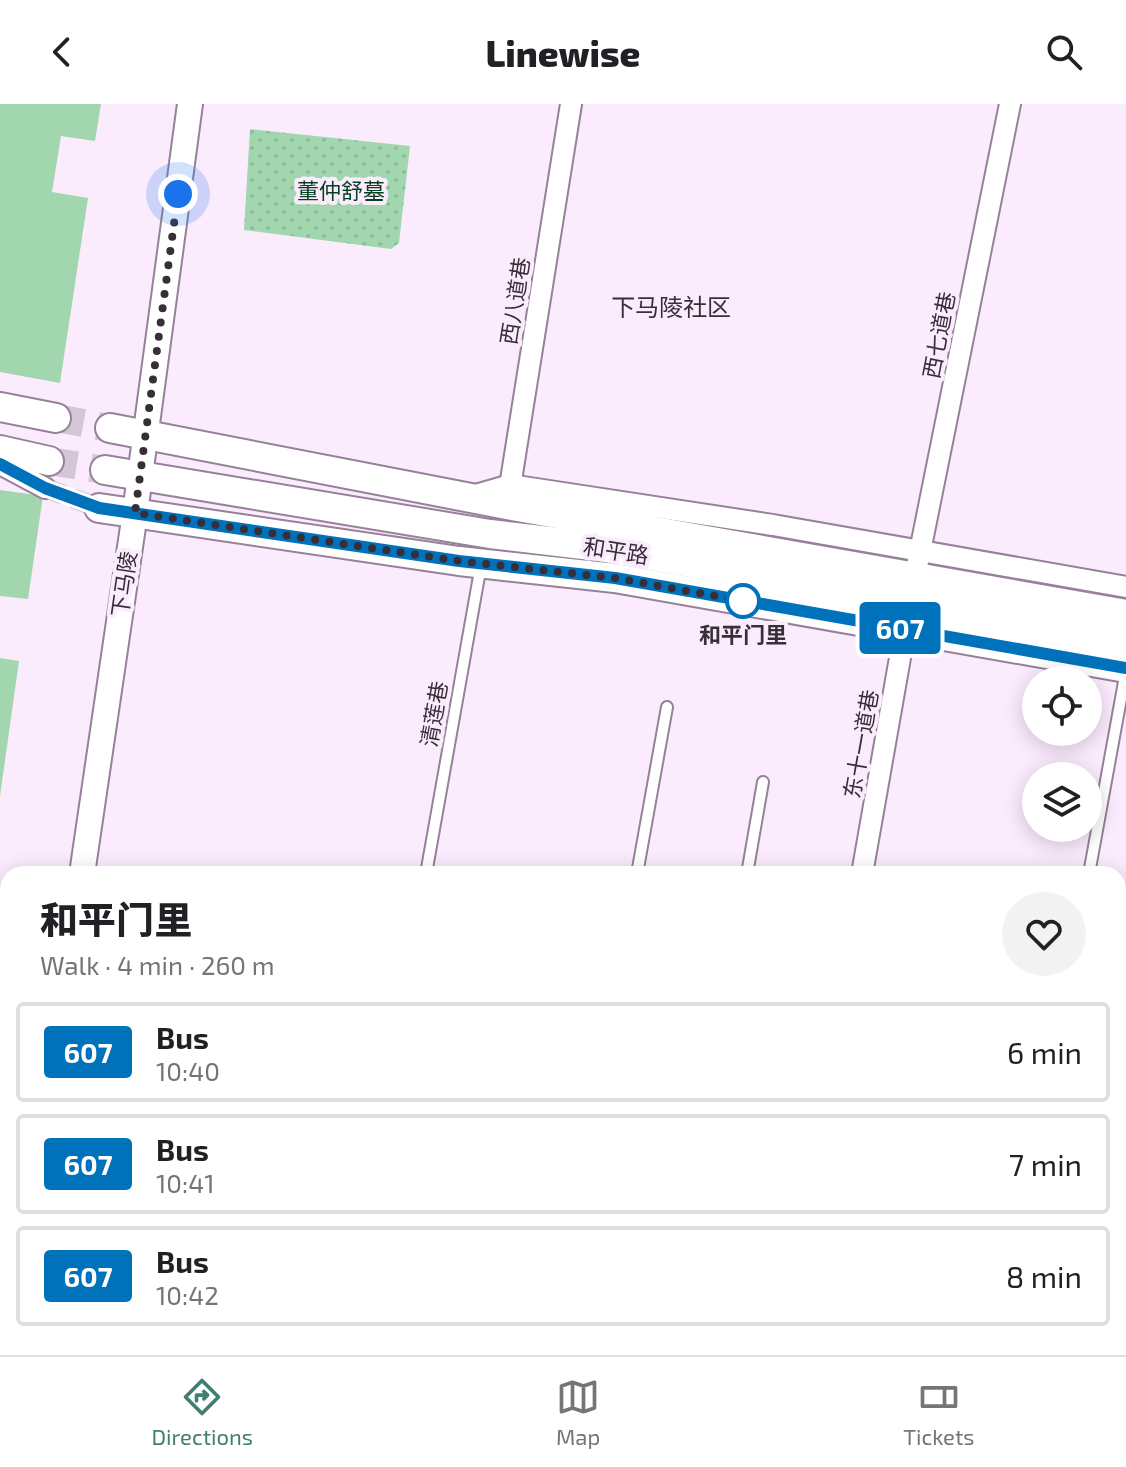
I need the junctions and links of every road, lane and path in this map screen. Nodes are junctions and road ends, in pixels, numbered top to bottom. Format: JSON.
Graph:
{"nodes":[{"id":1,"x":190,"y":104,"type":"edge"},
{"id":2,"x":571,"y":104,"type":"edge"},
{"id":3,"x":1010,"y":104,"type":"edge"},
{"id":4,"x":0,"y":407,"type":"edge"},
{"id":5,"x":56,"y":418,"type":"tunnel mouth"},
{"id":6,"x":110,"y":428,"type":"tunnel mouth"},
{"id":7,"x":145,"y":434,"type":"junction"},
{"id":8,"x":0,"y":450,"type":"edge"},
{"id":9,"x":0,"y":464,"type":"edge"},
{"id":10,"x":105,"y":470,"type":"tunnel mouth"},
{"id":11,"x":47,"y":474,"type":"joint"},
{"id":12,"x":140,"y":476,"type":"junction"},
{"id":13,"x":508,"y":495,"type":"junction"},
{"id":14,"x":99,"y":508,"type":"tunnel mouth"},
{"id":15,"x":135,"y":513,"type":"junction"},
{"id":16,"x":481,"y":563,"type":"junction"},
{"id":17,"x":915,"y":576,"type":"junction"},
{"id":18,"x":1126,"y":587,"type":"edge"},
{"id":19,"x":1126,"y":614,"type":"edge"},
{"id":20,"x":905,"y":629,"type":"junction"},
{"id":21,"x":1126,"y":641,"type":"edge"},
{"id":22,"x":1126,"y":669,"type":"edge"},
{"id":23,"x":667,"y":707,"type":"dead end"},
{"id":24,"x":763,"y":782,"type":"dead end"},
{"id":25,"x":83,"y":866,"type":"edge"},
{"id":26,"x":427,"y":866,"type":"edge"},
{"id":27,"x":638,"y":866,"type":"edge"},
{"id":28,"x":748,"y":866,"type":"edge"},
{"id":29,"x":863,"y":866,"type":"edge"},
{"id":30,"x":1090,"y":866,"type":"edge"}],
"edges":[{"from":1,"to":7,"type":"street","name":"下马陵"},
{"from":2,"to":13,"type":"street","name":"西八道巷"},
{"from":3,"to":17,"type":"street","name":"西七道巷"},
{"from":4,"to":5,"type":"main road"},
{"from":6,"to":7,"type":"main road","name":"和平路"},
{"from":7,"to":12,"type":"street","name":"下马陵"},
{"from":7,"to":13,"type":"main road","name":"和平路"},
{"from":8,"to":11,"type":"main road"},
{"from":9,"to":11,"type":"street"},
{"from":10,"to":12,"type":"main road","name":"和平路"},
{"from":12,"to":15,"type":"street","name":"下马陵"},
{"from":12,"to":17,"type":"main road","name":"和平路"},
{"from":13,"to":17,"type":"main road","name":"和平路"},
{"from":14,"to":15,"type":"main road"},
{"from":15,"to":16,"type":"main road"},
{"from":15,"to":25,"type":"street","name":"下马陵"},
{"from":16,"to":20,"type":"main road"},
{"from":16,"to":26,"type":"lane","name":"清莲巷"},
{"from":17,"to":18,"type":"street"},
{"from":17,"to":19,"type":"main road","name":"和平路"},
{"from":17,"to":20,"type":"street","name":"东十一道巷"},
{"from":17,"to":21,"type":"main road","name":"和平路"},
{"from":20,"to":22,"type":"main road"},
{"from":20,"to":29,"type":"street","name":"东十一道巷"},
{"from":22,"to":30,"type":"lane"},
{"from":23,"to":27,"type":"lane"},
{"from":24,"to":28,"type":"lane"}]}
